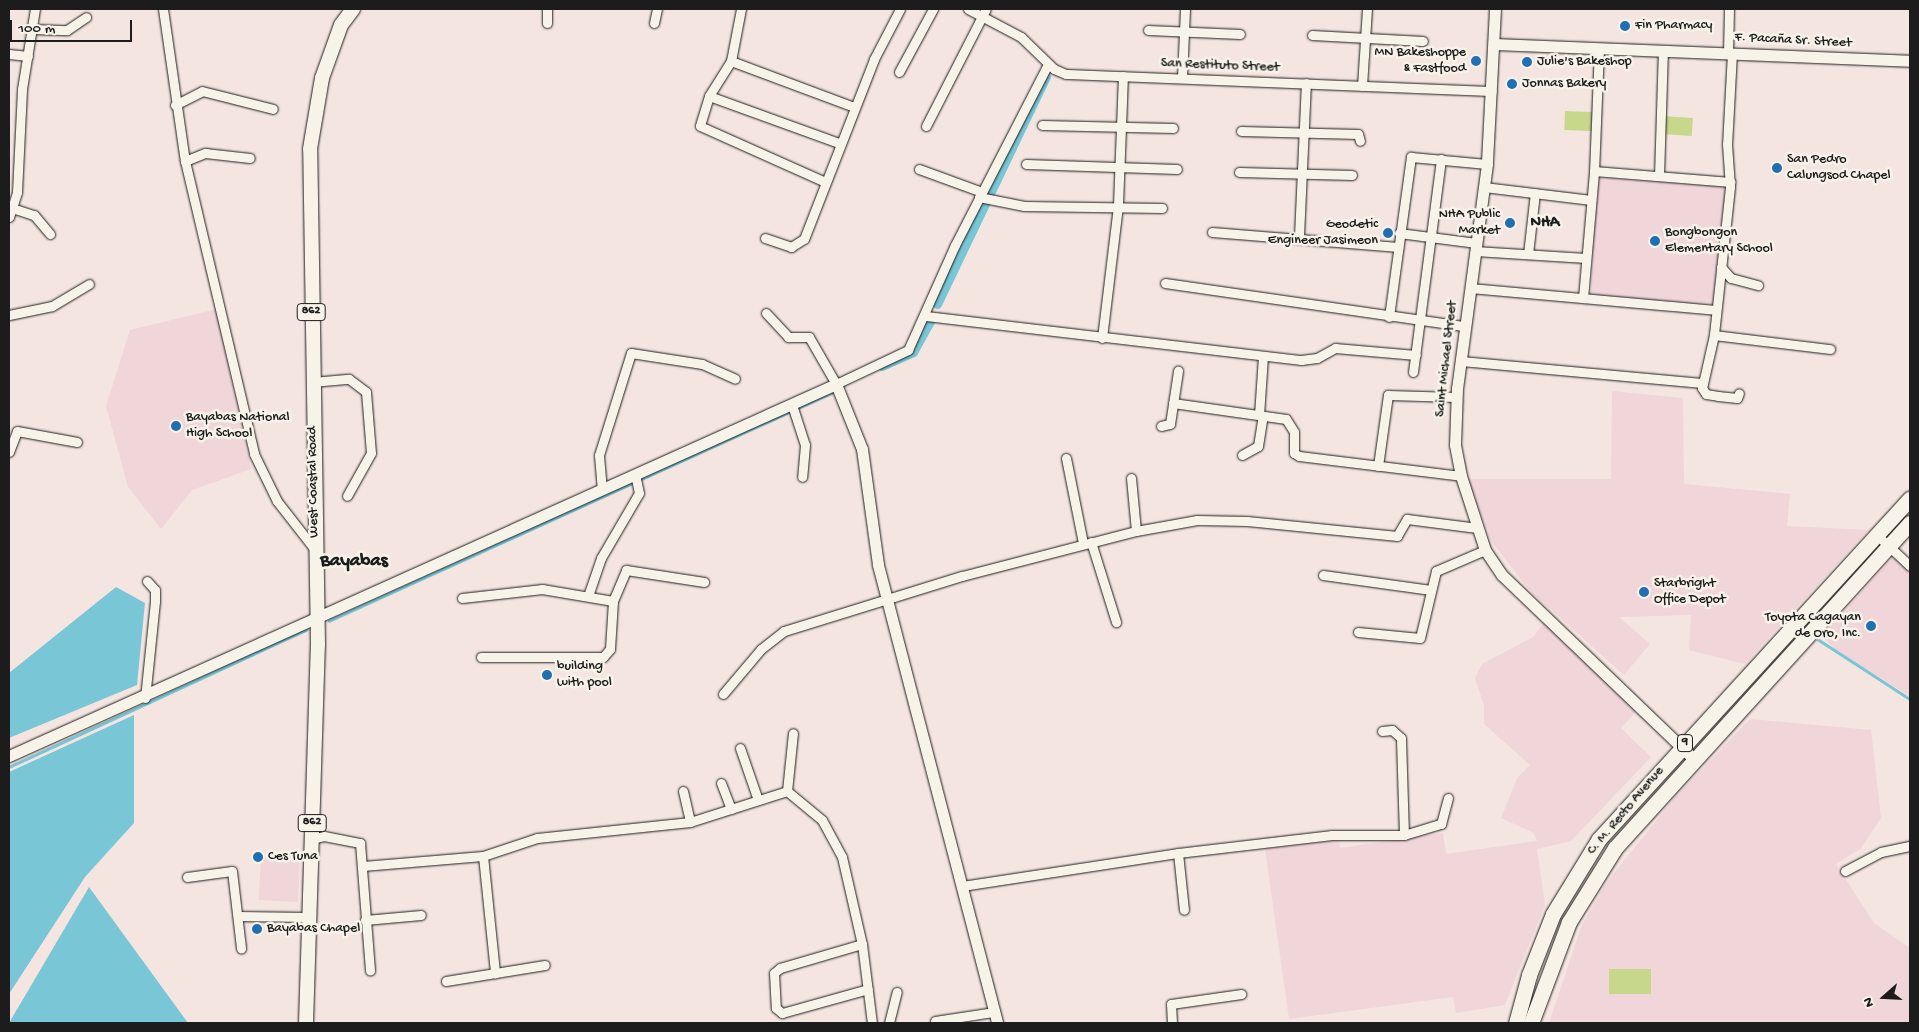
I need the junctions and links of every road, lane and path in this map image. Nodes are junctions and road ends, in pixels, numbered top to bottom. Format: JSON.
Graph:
{"nodes":[{"id":1,"x":35,"y":9,"type":"edge"},
{"id":2,"x":163,"y":9,"type":"edge"},
{"id":3,"x":353,"y":9,"type":"edge"},
{"id":4,"x":547,"y":9,"type":"edge"},
{"id":5,"x":656,"y":9,"type":"edge"},
{"id":6,"x":741,"y":9,"type":"edge"},
{"id":7,"x":900,"y":9,"type":"edge"},
{"id":8,"x":933,"y":9,"type":"edge"},
{"id":9,"x":968,"y":9,"type":"edge"},
{"id":10,"x":1185,"y":9,"type":"edge"},
{"id":11,"x":1367,"y":9,"type":"edge"},
{"id":12,"x":1495,"y":9,"type":"edge"},
{"id":13,"x":1729,"y":9,"type":"edge"},
{"id":14,"x":984,"y":13,"type":"edge"},
{"id":15,"x":86,"y":17,"type":"dead end"},
{"id":16,"x":547,"y":23,"type":"dead end"},
{"id":17,"x":654,"y":23,"type":"dead end"},
{"id":18,"x":32,"y":29,"type":"junction"},
{"id":19,"x":1148,"y":30,"type":"dead end"},
{"id":20,"x":1184,"y":30,"type":"junction"},
{"id":21,"x":1240,"y":34,"type":"dead end"},
{"id":22,"x":1312,"y":35,"type":"dead end"},
{"id":23,"x":1365,"y":38,"type":"junction"},
{"id":24,"x":1423,"y":41,"type":"dead end"},
{"id":25,"x":1494,"y":44,"type":"junction"},
{"id":26,"x":1599,"y":48,"type":"junction"},
{"id":27,"x":1663,"y":50,"type":"junction"},
{"id":28,"x":1730,"y":53,"type":"junction"},
{"id":29,"x":9,"y":54,"type":"edge"},
{"id":30,"x":28,"y":56,"type":"junction"},
{"id":31,"x":731,"y":61,"type":"junction"},
{"id":32,"x":1910,"y":61,"type":"edge"},
{"id":33,"x":1048,"y":64,"type":"junction"},
{"id":34,"x":899,"y":72,"type":"dead end"},
{"id":35,"x":1123,"y":76,"type":"junction"},
{"id":36,"x":1182,"y":78,"type":"junction"},
{"id":37,"x":1306,"y":83,"type":"junction"},
{"id":38,"x":1362,"y":86,"type":"junction"},
{"id":39,"x":1492,"y":92,"type":"junction"},
{"id":40,"x":709,"y":96,"type":"junction"},
{"id":41,"x":175,"y":105,"type":"junction"},
{"id":42,"x":854,"y":107,"type":"junction"},
{"id":43,"x":273,"y":109,"type":"dead end"},
{"id":44,"x":1042,"y":125,"type":"dead end"},
{"id":45,"x":926,"y":126,"type":"dead end"},
{"id":46,"x":1121,"y":126,"type":"junction"},
{"id":47,"x":1173,"y":128,"type":"dead end"},
{"id":48,"x":1241,"y":131,"type":"dead end"},
{"id":49,"x":1304,"y":132,"type":"junction"},
{"id":50,"x":1360,"y":141,"type":"dead end"},
{"id":51,"x":839,"y":143,"type":"junction"},
{"id":52,"x":250,"y":158,"type":"dead end"},
{"id":53,"x":1441,"y":159,"type":"junction"},
{"id":54,"x":13,"y":161,"type":"edge"},
{"id":55,"x":185,"y":161,"type":"junction"},
{"id":56,"x":1026,"y":164,"type":"dead end"},
{"id":57,"x":1487,"y":164,"type":"junction"},
{"id":58,"x":1120,"y":165,"type":"junction"},
{"id":59,"x":919,"y":169,"type":"dead end"},
{"id":60,"x":1177,"y":169,"type":"dead end"},
{"id":61,"x":1594,"y":171,"type":"junction"},
{"id":62,"x":1239,"y":172,"type":"dead end"},
{"id":63,"x":1304,"y":173,"type":"junction"},
{"id":64,"x":1352,"y":175,"type":"dead end"},
{"id":65,"x":1659,"y":176,"type":"junction"},
{"id":66,"x":825,"y":182,"type":"junction"},
{"id":67,"x":1731,"y":182,"type":"junction"},
{"id":68,"x":1484,"y":187,"type":"junction"},
{"id":69,"x":1535,"y":193,"type":"junction"},
{"id":70,"x":983,"y":197,"type":"junction"},
{"id":71,"x":1591,"y":200,"type":"junction"},
{"id":72,"x":1118,"y":205,"type":"junction"},
{"id":73,"x":1162,"y":208,"type":"dead end"},
{"id":74,"x":15,"y":209,"type":"junction"},
{"id":75,"x":9,"y":217,"type":"edge"},
{"id":76,"x":1212,"y":232,"type":"dead end"},
{"id":77,"x":1399,"y":233,"type":"junction"},
{"id":78,"x":50,"y":234,"type":"dead end"},
{"id":79,"x":1299,"y":236,"type":"junction"},
{"id":80,"x":1432,"y":237,"type":"junction"},
{"id":81,"x":765,"y":238,"type":"dead end"},
{"id":82,"x":1398,"y":246,"type":"junction"},
{"id":83,"x":1475,"y":247,"type":"junction"},
{"id":84,"x":1528,"y":254,"type":"junction"},
{"id":85,"x":1586,"y":258,"type":"junction"},
{"id":86,"x":1721,"y":267,"type":"junction"},
{"id":87,"x":1165,"y":283,"type":"dead end"},
{"id":88,"x":89,"y":284,"type":"dead end"},
{"id":89,"x":1758,"y":285,"type":"dead end"},
{"id":90,"x":1470,"y":288,"type":"junction"},
{"id":91,"x":1583,"y":298,"type":"junction"},
{"id":92,"x":1716,"y":310,"type":"junction"},
{"id":93,"x":766,"y":313,"type":"dead end"},
{"id":94,"x":9,"y":315,"type":"edge"},
{"id":95,"x":926,"y":316,"type":"junction"},
{"id":96,"x":1389,"y":317,"type":"junction"},
{"id":97,"x":1420,"y":320,"type":"junction"},
{"id":98,"x":1465,"y":326,"type":"junction"},
{"id":99,"x":1714,"y":335,"type":"junction"},
{"id":100,"x":1102,"y":338,"type":"junction"},
{"id":101,"x":1830,"y":349,"type":"dead end"},
{"id":102,"x":1416,"y":355,"type":"junction"},
{"id":103,"x":1263,"y":356,"type":"junction"},
{"id":104,"x":1460,"y":361,"type":"junction"},
{"id":105,"x":1178,"y":371,"type":"dead end"},
{"id":106,"x":1413,"y":372,"type":"dead end"},
{"id":107,"x":735,"y":379,"type":"dead end"},
{"id":108,"x":312,"y":382,"type":"junction"},
{"id":109,"x":1703,"y":383,"type":"junction"},
{"id":110,"x":836,"y":384,"type":"junction"},
{"id":111,"x":1739,"y":393,"type":"dead end"},
{"id":112,"x":1456,"y":397,"type":"junction"},
{"id":113,"x":1173,"y":403,"type":"junction"},
{"id":114,"x":794,"y":409,"type":"junction"},
{"id":115,"x":1261,"y":416,"type":"junction"},
{"id":116,"x":1161,"y":426,"type":"dead end"},
{"id":117,"x":78,"y":442,"type":"dead end"},
{"id":118,"x":9,"y":452,"type":"edge"},
{"id":119,"x":1242,"y":455,"type":"dead end"},
{"id":120,"x":1066,"y":458,"type":"dead end"},
{"id":121,"x":1378,"y":466,"type":"junction"},
{"id":122,"x":1461,"y":476,"type":"junction"},
{"id":123,"x":802,"y":477,"type":"dead end"},
{"id":124,"x":1131,"y":478,"type":"dead end"},
{"id":125,"x":637,"y":479,"type":"junction"},
{"id":126,"x":602,"y":490,"type":"junction"},
{"id":127,"x":347,"y":496,"type":"dead end"},
{"id":128,"x":1910,"y":499,"type":"edge"},
{"id":129,"x":1910,"y":523,"type":"edge"},
{"id":130,"x":1477,"y":528,"type":"junction"},
{"id":131,"x":1136,"y":531,"type":"junction"},
{"id":132,"x":1877,"y":535,"type":"junction"},
{"id":133,"x":1087,"y":542,"type":"junction"},
{"id":134,"x":1889,"y":547,"type":"junction"},
{"id":135,"x":1485,"y":550,"type":"junction"},
{"id":136,"x":316,"y":551,"type":"junction"},
{"id":137,"x":1910,"y":566,"type":"edge"},
{"id":138,"x":1323,"y":575,"type":"dead end"},
{"id":139,"x":147,"y":581,"type":"dead end"},
{"id":140,"x":704,"y":582,"type":"dead end"},
{"id":141,"x":1432,"y":590,"type":"junction"},
{"id":142,"x":588,"y":596,"type":"junction"},
{"id":143,"x":462,"y":598,"type":"dead end"},
{"id":144,"x":887,"y":599,"type":"junction"},
{"id":145,"x":613,"y":601,"type":"junction"},
{"id":146,"x":317,"y":619,"type":"junction"},
{"id":147,"x":1116,"y":622,"type":"dead end"},
{"id":148,"x":1358,"y":632,"type":"dead end"},
{"id":149,"x":481,"y":657,"type":"dead end"},
{"id":150,"x":723,"y":694,"type":"dead end"},
{"id":151,"x":145,"y":698,"type":"junction"},
{"id":152,"x":1382,"y":731,"type":"dead end"},
{"id":153,"x":793,"y":733,"type":"dead end"},
{"id":154,"x":1681,"y":747,"type":"junction"},
{"id":155,"x":740,"y":748,"type":"dead end"},
{"id":156,"x":9,"y":756,"type":"edge"},
{"id":157,"x":1694,"y":759,"type":"junction"},
{"id":158,"x":721,"y":783,"type":"dead end"},
{"id":159,"x":683,"y":791,"type":"dead end"},
{"id":160,"x":786,"y":791,"type":"junction"},
{"id":161,"x":1448,"y":798,"type":"dead end"},
{"id":162,"x":758,"y":800,"type":"junction"},
{"id":163,"x":731,"y":809,"type":"junction"},
{"id":164,"x":690,"y":822,"type":"junction"},
{"id":165,"x":1404,"y":835,"type":"junction"},
{"id":166,"x":311,"y":839,"type":"junction"},
{"id":167,"x":1910,"y":846,"type":"edge"},
{"id":168,"x":1178,"y":853,"type":"junction"},
{"id":169,"x":483,"y":856,"type":"junction"},
{"id":170,"x":363,"y":866,"type":"junction"},
{"id":171,"x":1845,"y":871,"type":"dead end"},
{"id":172,"x":188,"y":876,"type":"dead end"},
{"id":173,"x":962,"y":886,"type":"junction"},
{"id":174,"x":1184,"y":910,"type":"dead end"},
{"id":175,"x":421,"y":915,"type":"dead end"},
{"id":176,"x":238,"y":916,"type":"junction"},
{"id":177,"x":308,"y":917,"type":"junction"},
{"id":178,"x":365,"y":920,"type":"junction"},
{"id":179,"x":862,"y":944,"type":"junction"},
{"id":180,"x":241,"y":948,"type":"dead end"},
{"id":181,"x":545,"y":965,"type":"dead end"},
{"id":182,"x":370,"y":971,"type":"dead end"},
{"id":183,"x":495,"y":973,"type":"junction"},
{"id":184,"x":446,"y":981,"type":"dead end"},
{"id":185,"x":868,"y":989,"type":"junction"},
{"id":186,"x":897,"y":992,"type":"dead end"},
{"id":187,"x":1241,"y":994,"type":"dead end"},
{"id":188,"x":995,"y":1018,"type":"edge"},
{"id":189,"x":935,"y":1021,"type":"dead end"},
{"id":190,"x":306,"y":1023,"type":"edge"},
{"id":191,"x":872,"y":1023,"type":"edge"},
{"id":192,"x":889,"y":1023,"type":"edge"},
{"id":193,"x":1172,"y":1023,"type":"edge"},
{"id":194,"x":1516,"y":1023,"type":"edge"},
{"id":195,"x":1531,"y":1023,"type":"edge"}],
"edges":[{"from":1,"to":18,"type":"street"},
{"from":2,"to":41,"type":"street"},
{"from":3,"to":108,"type":"main road","name":"West Coastal Road","number":"862"},
{"from":4,"to":16,"type":"street"},
{"from":5,"to":17,"type":"street"},
{"from":6,"to":31,"type":"street"},
{"from":7,"to":42,"type":"street"},
{"from":8,"to":34,"type":"street"},
{"from":9,"to":14,"type":"street","name":"San Restituto Street"},
{"from":10,"to":20,"type":"street"},
{"from":11,"to":23,"type":"street"},
{"from":12,"to":25,"type":"street","name":"Saint Michael Street"},
{"from":13,"to":28,"type":"street"},
{"from":14,"to":33,"type":"street","name":"San Restituto Street"},
{"from":14,"to":45,"type":"street"},
{"from":15,"to":18,"type":"street"},
{"from":18,"to":30,"type":"street"},
{"from":19,"to":20,"type":"street"},
{"from":20,"to":21,"type":"street"},
{"from":20,"to":36,"type":"street"},
{"from":22,"to":23,"type":"street"},
{"from":23,"to":24,"type":"street"},
{"from":23,"to":38,"type":"street"},
{"from":25,"to":26,"type":"street","name":"F. Pacaña Sr. Street"},
{"from":25,"to":39,"type":"street","name":"Saint Michael Street"},
{"from":26,"to":27,"type":"street","name":"F. Pacaña Sr. Street"},
{"from":26,"to":61,"type":"street"},
{"from":27,"to":28,"type":"street","name":"F. Pacaña Sr. Street"},
{"from":27,"to":65,"type":"street"},
{"from":28,"to":32,"type":"street","name":"F. Pacaña Sr. Street"},
{"from":28,"to":67,"type":"street"},
{"from":29,"to":30,"type":"street"},
{"from":30,"to":54,"type":"street"},
{"from":31,"to":40,"type":"street"},
{"from":31,"to":42,"type":"street"},
{"from":33,"to":35,"type":"street","name":"San Restituto Street"},
{"from":33,"to":70,"type":"street"},
{"from":35,"to":36,"type":"street","name":"San Restituto Street"},
{"from":35,"to":46,"type":"street"},
{"from":36,"to":37,"type":"street","name":"San Restituto Street"},
{"from":37,"to":38,"type":"street","name":"San Restituto Street"},
{"from":37,"to":49,"type":"street"},
{"from":38,"to":39,"type":"street","name":"San Restituto Street"},
{"from":39,"to":57,"type":"street","name":"Saint Michael Street"},
{"from":40,"to":51,"type":"street"},
{"from":40,"to":66,"type":"street"},
{"from":41,"to":43,"type":"street"},
{"from":41,"to":55,"type":"street"},
{"from":42,"to":51,"type":"street"},
{"from":44,"to":46,"type":"street"},
{"from":46,"to":47,"type":"street"},
{"from":46,"to":58,"type":"street"},
{"from":48,"to":49,"type":"street"},
{"from":49,"to":50,"type":"street"},
{"from":49,"to":63,"type":"street"},
{"from":51,"to":66,"type":"street"},
{"from":52,"to":55,"type":"street"},
{"from":53,"to":57,"type":"street"},
{"from":53,"to":77,"type":"street"},
{"from":53,"to":80,"type":"street"},
{"from":54,"to":74,"type":"street"},
{"from":55,"to":136,"type":"street"},
{"from":56,"to":58,"type":"street"},
{"from":57,"to":68,"type":"street","name":"Saint Michael Street"},
{"from":58,"to":60,"type":"street"},
{"from":58,"to":72,"type":"street"},
{"from":59,"to":70,"type":"street"},
{"from":61,"to":65,"type":"street"},
{"from":61,"to":71,"type":"street"},
{"from":62,"to":63,"type":"street"},
{"from":63,"to":64,"type":"street"},
{"from":63,"to":79,"type":"street"},
{"from":65,"to":67,"type":"street"},
{"from":66,"to":81,"type":"street"},
{"from":67,"to":86,"type":"street"},
{"from":68,"to":69,"type":"street"},
{"from":68,"to":83,"type":"street","name":"Saint Michael Street"},
{"from":69,"to":71,"type":"street"},
{"from":69,"to":84,"type":"street"},
{"from":70,"to":72,"type":"street"},
{"from":70,"to":95,"type":"street"},
{"from":71,"to":85,"type":"street"},
{"from":72,"to":73,"type":"street"},
{"from":72,"to":100,"type":"street"},
{"from":74,"to":75,"type":"street"},
{"from":74,"to":78,"type":"street"},
{"from":76,"to":79,"type":"street"},
{"from":77,"to":80,"type":"street"},
{"from":77,"to":82,"type":"street"},
{"from":79,"to":82,"type":"street"},
{"from":80,"to":83,"type":"street"},
{"from":80,"to":97,"type":"street"},
{"from":82,"to":96,"type":"street"},
{"from":83,"to":84,"type":"street"},
{"from":83,"to":90,"type":"street","name":"Saint Michael Street"},
{"from":84,"to":85,"type":"street"},
{"from":85,"to":91,"type":"street"},
{"from":86,"to":89,"type":"street"},
{"from":86,"to":92,"type":"street"},
{"from":87,"to":96,"type":"street"},
{"from":88,"to":94,"type":"street"},
{"from":90,"to":91,"type":"street"},
{"from":90,"to":98,"type":"street","name":"Saint Michael Street"},
{"from":91,"to":92,"type":"street"},
{"from":92,"to":99,"type":"street"},
{"from":93,"to":110,"type":"street"},
{"from":95,"to":100,"type":"street"},
{"from":95,"to":110,"type":"street"},
{"from":96,"to":97,"type":"street"},
{"from":97,"to":98,"type":"street"},
{"from":97,"to":102,"type":"street"},
{"from":98,"to":104,"type":"street","name":"Saint Michael Street"},
{"from":99,"to":101,"type":"street"},
{"from":99,"to":109,"type":"street"},
{"from":100,"to":103,"type":"street"},
{"from":102,"to":103,"type":"street"},
{"from":102,"to":106,"type":"street"},
{"from":103,"to":115,"type":"street"},
{"from":104,"to":109,"type":"street"},
{"from":104,"to":112,"type":"street","name":"Saint Michael Street"},
{"from":105,"to":113,"type":"street"},
{"from":107,"to":126,"type":"street"},
{"from":108,"to":127,"type":"street"},
{"from":108,"to":136,"type":"main road","name":"West Coastal Road","number":"862"},
{"from":109,"to":111,"type":"street"},
{"from":110,"to":114,"type":"street"},
{"from":110,"to":144,"type":"street"},
{"from":112,"to":121,"type":"street"},
{"from":112,"to":122,"type":"street","name":"Saint Michael Street"},
{"from":113,"to":115,"type":"street"},
{"from":113,"to":116,"type":"street"},
{"from":114,"to":123,"type":"street"},
{"from":114,"to":125,"type":"street"},
{"from":115,"to":119,"type":"street"},
{"from":115,"to":121,"type":"street"},
{"from":117,"to":118,"type":"street"},
{"from":120,"to":133,"type":"street"},
{"from":121,"to":122,"type":"street"},
{"from":122,"to":130,"type":"street","name":"Saint Michael Street"},
{"from":124,"to":131,"type":"street"},
{"from":125,"to":126,"type":"street"},
{"from":125,"to":142,"type":"street"},
{"from":126,"to":146,"type":"street"},
{"from":128,"to":132,"type":"highway","name":"C. M. Recto Avenue","number":"9"},
{"from":129,"to":134,"type":"highway","name":"C. M. Recto Avenue","number":"9"},
{"from":130,"to":131,"type":"street"},
{"from":130,"to":135,"type":"street","name":"Saint Michael Street"},
{"from":131,"to":133,"type":"street"},
{"from":132,"to":134,"type":"street"},
{"from":132,"to":154,"type":"highway","name":"C. M. Recto Avenue","number":"9"},
{"from":133,"to":144,"type":"street"},
{"from":133,"to":147,"type":"street"},
{"from":134,"to":137,"type":"street"},
{"from":134,"to":157,"type":"highway","name":"C. M. Recto Avenue","number":"9"},
{"from":135,"to":141,"type":"street"},
{"from":135,"to":154,"type":"street","name":"Saint Michael Street"},
{"from":136,"to":146,"type":"main road","name":"West Coastal Road","number":"862"},
{"from":138,"to":141,"type":"street"},
{"from":139,"to":151,"type":"street"},
{"from":140,"to":145,"type":"street"},
{"from":141,"to":148,"type":"street"},
{"from":142,"to":143,"type":"street"},
{"from":142,"to":145,"type":"street"},
{"from":144,"to":150,"type":"street"},
{"from":144,"to":173,"type":"street"},
{"from":145,"to":149,"type":"street"},
{"from":146,"to":151,"type":"street"},
{"from":146,"to":166,"type":"main road","name":"West Coastal Road","number":"862"},
{"from":151,"to":156,"type":"street"},
{"from":152,"to":165,"type":"street"},
{"from":153,"to":160,"type":"street"},
{"from":154,"to":157,"type":"street","name":"Saint Michael Street"},
{"from":154,"to":194,"type":"highway","name":"C. M. Recto Avenue","number":"9"},
{"from":155,"to":162,"type":"street"},
{"from":157,"to":195,"type":"highway","name":"C. M. Recto Avenue","number":"9"},
{"from":158,"to":163,"type":"street"},
{"from":159,"to":164,"type":"street"},
{"from":160,"to":162,"type":"street"},
{"from":160,"to":179,"type":"street"},
{"from":161,"to":165,"type":"street"},
{"from":162,"to":163,"type":"street"},
{"from":163,"to":164,"type":"street"},
{"from":164,"to":169,"type":"street"},
{"from":165,"to":168,"type":"street"},
{"from":166,"to":170,"type":"street"},
{"from":166,"to":177,"type":"main road","name":"West Coastal Road","number":"862"},
{"from":167,"to":171,"type":"street"},
{"from":168,"to":173,"type":"street"},
{"from":168,"to":174,"type":"street"},
{"from":169,"to":170,"type":"street"},
{"from":169,"to":183,"type":"street"},
{"from":170,"to":178,"type":"street"},
{"from":172,"to":176,"type":"street"},
{"from":173,"to":188,"type":"street"},
{"from":175,"to":178,"type":"street"},
{"from":176,"to":177,"type":"street"},
{"from":176,"to":180,"type":"street"},
{"from":177,"to":190,"type":"main road","name":"West Coastal Road","number":"862"},
{"from":178,"to":182,"type":"street"},
{"from":179,"to":185,"type":"street"},
{"from":179,"to":185,"type":"street"},
{"from":181,"to":183,"type":"street"},
{"from":183,"to":184,"type":"street"},
{"from":185,"to":191,"type":"street"},
{"from":186,"to":192,"type":"street"},
{"from":187,"to":193,"type":"street"},
{"from":188,"to":189,"type":"street"}]}
